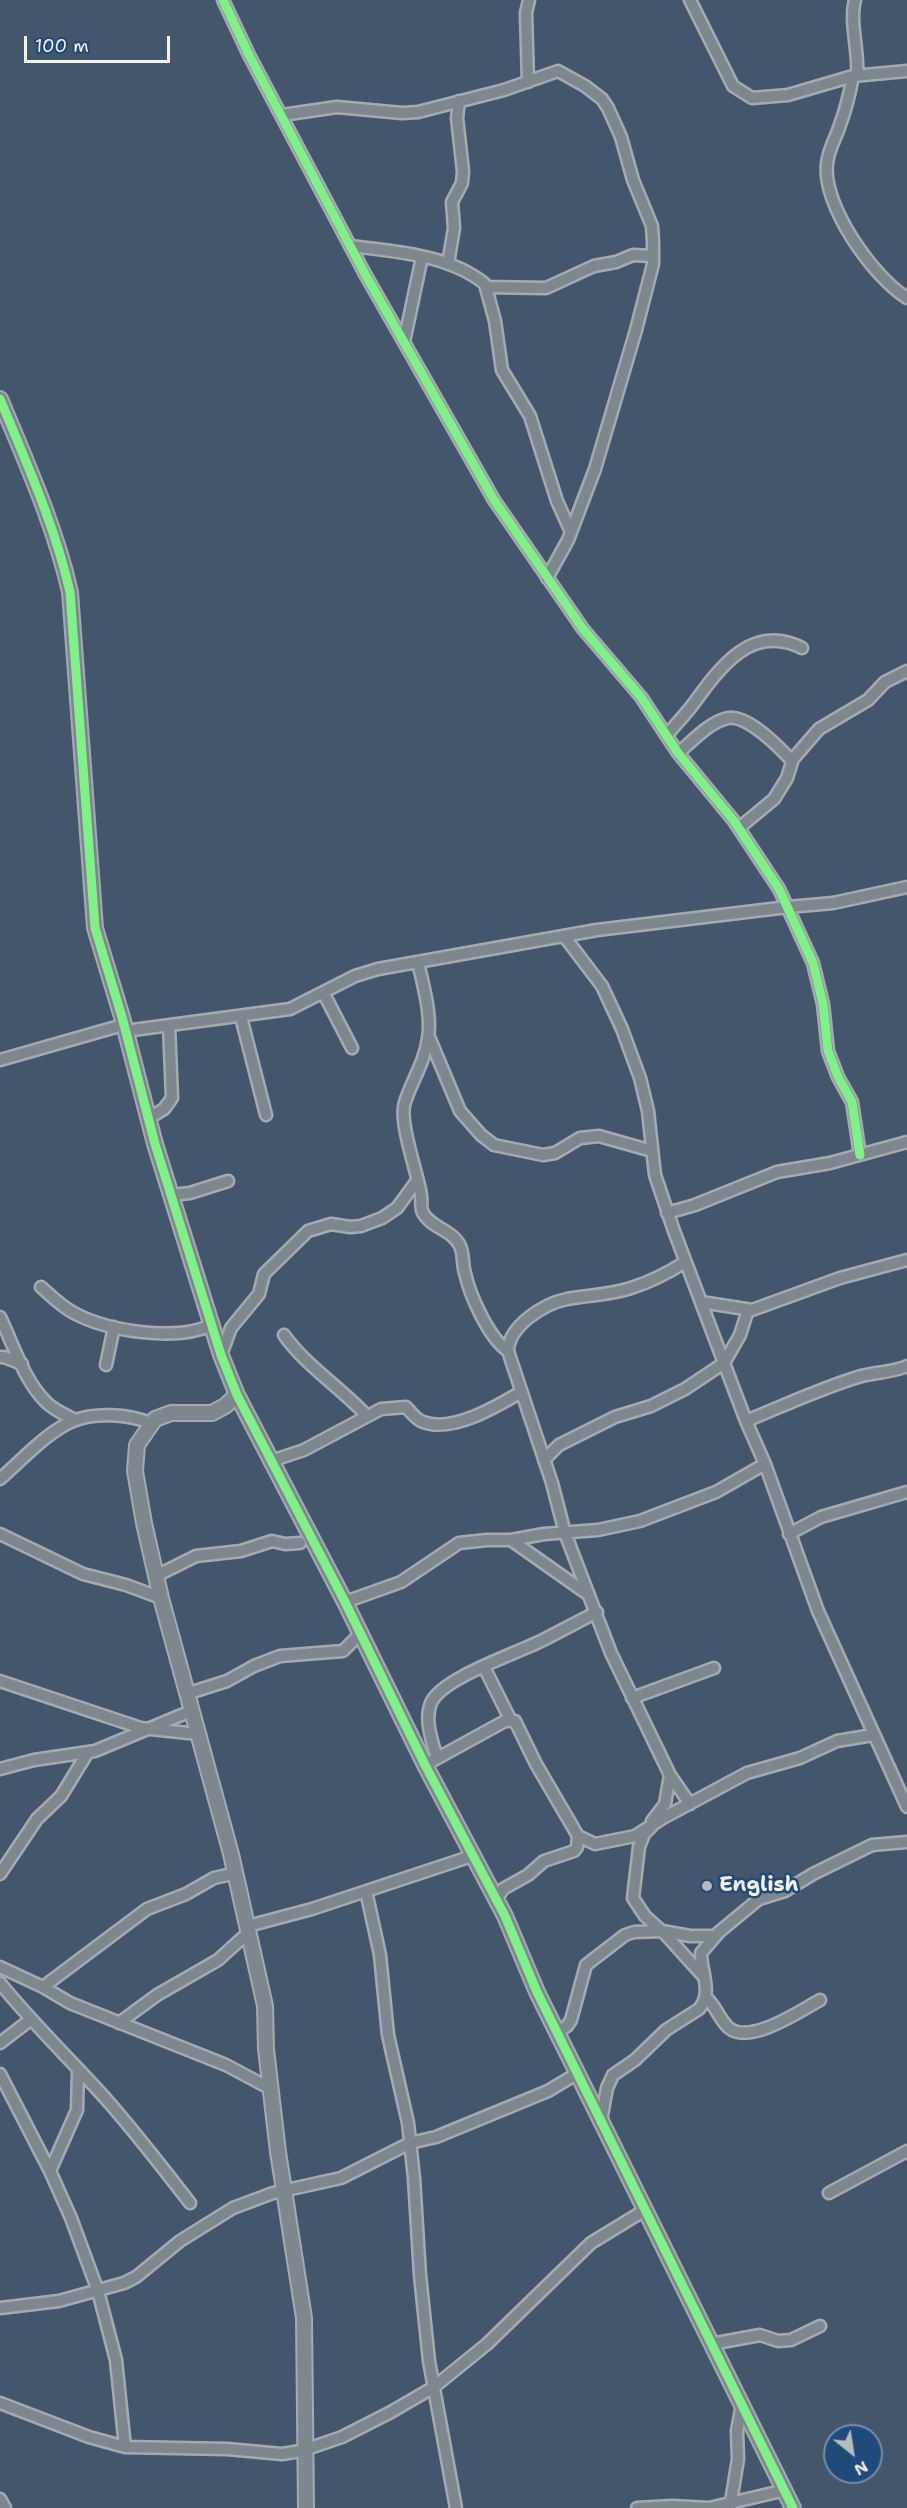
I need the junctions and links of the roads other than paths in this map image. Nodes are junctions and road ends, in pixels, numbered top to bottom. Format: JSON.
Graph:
{"nodes":[{"id":1,"x":223,"y":0,"type":"edge"},
{"id":2,"x":529,"y":0,"type":"edge"},
{"id":3,"x":690,"y":0,"type":"edge"},
{"id":4,"x":855,"y":0,"type":"edge"},
{"id":5,"x":907,"y":71,"type":"edge"},
{"id":6,"x":855,"y":76,"type":"junction"},
{"id":7,"x":528,"y":82,"type":"junction"},
{"id":8,"x":459,"y":101,"type":"junction"},
{"id":9,"x":282,"y":115,"type":"junction"},
{"id":10,"x":350,"y":246,"type":"junction"},
{"id":11,"x":653,"y":256,"type":"junction"},
{"id":12,"x":422,"y":257,"type":"junction"},
{"id":13,"x":448,"y":264,"type":"junction"},
{"id":14,"x":487,"y":287,"type":"junction"},
{"id":15,"x":907,"y":298,"type":"edge"},
{"id":16,"x":404,"y":342,"type":"junction"},
{"id":17,"x":0,"y":399,"type":"edge"},
{"id":18,"x":571,"y":532,"type":"junction"},
{"id":19,"x":547,"y":578,"type":"junction"},
{"id":20,"x":802,"y":648,"type":"dead end"},
{"id":21,"x":907,"y":671,"type":"edge"},
{"id":22,"x":667,"y":735,"type":"junction"},
{"id":23,"x":678,"y":753,"type":"junction"},
{"id":24,"x":792,"y":761,"type":"junction"},
{"id":25,"x":739,"y":828,"type":"junction"},
{"id":26,"x":907,"y":887,"type":"edge"},
{"id":27,"x":788,"y":907,"type":"junction"},
{"id":28,"x":564,"y":936,"type":"junction"},
{"id":29,"x":418,"y":962,"type":"junction"},
{"id":30,"x":324,"y":994,"type":"junction"},
{"id":31,"x":242,"y":1017,"type":"junction"},
{"id":32,"x":169,"y":1026,"type":"junction"},
{"id":33,"x":124,"y":1028,"type":"junction"},
{"id":34,"x":429,"y":1037,"type":"junction"},
{"id":35,"x":352,"y":1048,"type":"dead end"},
{"id":36,"x":0,"y":1060,"type":"edge"},
{"id":37,"x":266,"y":1115,"type":"dead end"},
{"id":38,"x":149,"y":1118,"type":"junction"},
{"id":39,"x":907,"y":1142,"type":"edge"},
{"id":40,"x":652,"y":1151,"type":"junction"},
{"id":41,"x":860,"y":1155,"type":"junction"},
{"id":42,"x":228,"y":1181,"type":"dead end"},
{"id":43,"x":416,"y":1182,"type":"junction"},
{"id":44,"x":171,"y":1195,"type":"junction"},
{"id":45,"x":667,"y":1213,"type":"junction"},
{"id":46,"x":907,"y":1260,"type":"edge"},
{"id":47,"x":685,"y":1262,"type":"junction"},
{"id":48,"x":41,"y":1287,"type":"dead end"},
{"id":49,"x":701,"y":1302,"type":"junction"},
{"id":50,"x":748,"y":1310,"type":"junction"},
{"id":51,"x":0,"y":1317,"type":"edge"},
{"id":52,"x":211,"y":1325,"type":"junction"},
{"id":53,"x":114,"y":1328,"type":"junction"},
{"id":54,"x":284,"y":1335,"type":"dead end"},
{"id":55,"x":15,"y":1349,"type":"junction"},
{"id":56,"x":508,"y":1352,"type":"junction"},
{"id":57,"x":221,"y":1355,"type":"junction"},
{"id":58,"x":2,"y":1357,"type":"edge"},
{"id":59,"x":724,"y":1363,"type":"junction"},
{"id":60,"x":22,"y":1364,"type":"junction"},
{"id":61,"x":106,"y":1365,"type":"dead end"},
{"id":62,"x":907,"y":1366,"type":"edge"},
{"id":63,"x":520,"y":1392,"type":"junction"},
{"id":64,"x":237,"y":1395,"type":"junction"},
{"id":65,"x":366,"y":1415,"type":"junction"},
{"id":66,"x":75,"y":1420,"type":"junction"},
{"id":67,"x":746,"y":1421,"type":"junction"},
{"id":68,"x":150,"y":1423,"type":"junction"},
{"id":69,"x":544,"y":1460,"type":"junction"},
{"id":70,"x":271,"y":1461,"type":"junction"},
{"id":71,"x":765,"y":1464,"type":"junction"},
{"id":72,"x":0,"y":1479,"type":"edge"},
{"id":73,"x":907,"y":1492,"type":"edge"},
{"id":74,"x":565,"y":1533,"type":"junction"},
{"id":75,"x":0,"y":1534,"type":"edge"},
{"id":76,"x":789,"y":1534,"type":"junction"},
{"id":77,"x":511,"y":1540,"type":"junction"},
{"id":78,"x":300,"y":1543,"type":"dead end"},
{"id":79,"x":156,"y":1576,"type":"junction"},
{"id":80,"x":590,"y":1596,"type":"junction"},
{"id":81,"x":161,"y":1598,"type":"junction"},
{"id":82,"x":345,"y":1602,"type":"junction"},
{"id":83,"x":597,"y":1612,"type":"junction"},
{"id":84,"x":361,"y":1634,"type":"junction"},
{"id":85,"x":484,"y":1667,"type":"junction"},
{"id":86,"x":714,"y":1668,"type":"dead end"},
{"id":87,"x":0,"y":1681,"type":"edge"},
{"id":88,"x":186,"y":1694,"type":"junction"},
{"id":89,"x":632,"y":1698,"type":"junction"},
{"id":90,"x":191,"y":1711,"type":"junction"},
{"id":91,"x":510,"y":1719,"type":"junction"},
{"id":92,"x":149,"y":1730,"type":"junction"},
{"id":93,"x":198,"y":1734,"type":"junction"},
{"id":94,"x":873,"y":1735,"type":"junction"},
{"id":95,"x":88,"y":1752,"type":"junction"},
{"id":96,"x":431,"y":1761,"type":"junction"},
{"id":97,"x":0,"y":1769,"type":"edge"},
{"id":98,"x":670,"y":1775,"type":"junction"},
{"id":99,"x":690,"y":1804,"type":"junction"},
{"id":100,"x":907,"y":1807,"type":"edge"},
{"id":101,"x":652,"y":1826,"type":"junction"},
{"id":102,"x":578,"y":1836,"type":"junction"},
{"id":103,"x":907,"y":1842,"type":"edge"},
{"id":104,"x":472,"y":1856,"type":"junction"},
{"id":105,"x":236,"y":1873,"type":"junction"},
{"id":106,"x":0,"y":1874,"type":"edge"},
{"id":107,"x":366,"y":1891,"type":"junction"},
{"id":108,"x":496,"y":1900,"type":"junction"},
{"id":109,"x":249,"y":1929,"type":"junction"},
{"id":110,"x":662,"y":1931,"type":"junction"},
{"id":111,"x":714,"y":1936,"type":"junction"},
{"id":112,"x":0,"y":1967,"type":"edge"},
{"id":113,"x":703,"y":1976,"type":"junction"},
{"id":114,"x":0,"y":1983,"type":"edge"},
{"id":115,"x":43,"y":1987,"type":"junction"},
{"id":116,"x":706,"y":1998,"type":"junction"},
{"id":117,"x":820,"y":2000,"type":"dead end"},
{"id":118,"x":30,"y":2020,"type":"junction"},
{"id":119,"x":119,"y":2023,"type":"junction"},
{"id":120,"x":558,"y":2032,"type":"junction"},
{"id":121,"x":0,"y":2043,"type":"edge"},
{"id":122,"x":78,"y":2071,"type":"junction"},
{"id":123,"x":578,"y":2073,"type":"junction"},
{"id":124,"x":0,"y":2074,"type":"edge"},
{"id":125,"x":271,"y":2089,"type":"junction"},
{"id":126,"x":601,"y":2121,"type":"junction"},
{"id":127,"x":410,"y":2143,"type":"junction"},
{"id":128,"x":907,"y":2151,"type":"edge"},
{"id":129,"x":50,"y":2171,"type":"junction"},
{"id":130,"x":284,"y":2192,"type":"junction"},
{"id":131,"x":829,"y":2193,"type":"dead end"},
{"id":132,"x":190,"y":2203,"type":"dead end"},
{"id":133,"x":645,"y":2210,"type":"junction"},
{"id":134,"x":98,"y":2291,"type":"junction"},
{"id":135,"x":0,"y":2308,"type":"edge"},
{"id":136,"x":820,"y":2326,"type":"dead end"},
{"id":137,"x":711,"y":2344,"type":"junction"},
{"id":138,"x":434,"y":2387,"type":"junction"},
{"id":139,"x":0,"y":2403,"type":"edge"},
{"id":140,"x":742,"y":2404,"type":"junction"},
{"id":141,"x":125,"y":2447,"type":"junction"},
{"id":142,"x":306,"y":2450,"type":"junction"},
{"id":143,"x":783,"y":2487,"type":"junction"},
{"id":144,"x":0,"y":2499,"type":"edge"},
{"id":145,"x":730,"y":2506,"type":"edge"},
{"id":146,"x":5,"y":2508,"type":"edge"},
{"id":147,"x":306,"y":2508,"type":"edge"},
{"id":148,"x":456,"y":2508,"type":"edge"},
{"id":149,"x":636,"y":2508,"type":"edge"},
{"id":150,"x":793,"y":2508,"type":"edge"}],
"edges":[{"from":1,"to":9,"type":"street"},
{"from":2,"to":7,"type":"street"},
{"from":3,"to":6,"type":"street"},
{"from":4,"to":6,"type":"street"},
{"from":5,"to":6,"type":"street"},
{"from":6,"to":15,"type":"street"},
{"from":7,"to":8,"type":"street"},
{"from":7,"to":11,"type":"street"},
{"from":8,"to":9,"type":"street"},
{"from":8,"to":13,"type":"street"},
{"from":9,"to":10,"type":"street"},
{"from":10,"to":12,"type":"street"},
{"from":10,"to":16,"type":"street"},
{"from":11,"to":14,"type":"street"},
{"from":11,"to":18,"type":"street"},
{"from":12,"to":13,"type":"street"},
{"from":12,"to":16,"type":"street"},
{"from":13,"to":14,"type":"street"},
{"from":14,"to":18,"type":"street"},
{"from":16,"to":19,"type":"street"},
{"from":17,"to":33,"type":"street"},
{"from":18,"to":19,"type":"street"},
{"from":19,"to":22,"type":"street"},
{"from":20,"to":22,"type":"street"},
{"from":21,"to":24,"type":"street"},
{"from":22,"to":23,"type":"street"},
{"from":23,"to":24,"type":"street"},
{"from":23,"to":25,"type":"street"},
{"from":24,"to":25,"type":"street"},
{"from":25,"to":27,"type":"street"},
{"from":26,"to":27,"type":"street"},
{"from":27,"to":28,"type":"street"},
{"from":27,"to":41,"type":"street"},
{"from":28,"to":29,"type":"street"},
{"from":28,"to":40,"type":"street"},
{"from":29,"to":30,"type":"street"},
{"from":29,"to":34,"type":"street"},
{"from":30,"to":31,"type":"street"},
{"from":30,"to":35,"type":"street"},
{"from":31,"to":32,"type":"street"},
{"from":31,"to":37,"type":"street"},
{"from":32,"to":33,"type":"street"},
{"from":32,"to":38,"type":"street"},
{"from":33,"to":36,"type":"street"},
{"from":33,"to":38,"type":"street"},
{"from":34,"to":40,"type":"street"},
{"from":34,"to":43,"type":"street"},
{"from":38,"to":44,"type":"street"},
{"from":39,"to":41,"type":"street"},
{"from":40,"to":45,"type":"street"},
{"from":41,"to":45,"type":"street"},
{"from":42,"to":44,"type":"street"},
{"from":43,"to":56,"type":"street"},
{"from":43,"to":57,"type":"street"},
{"from":44,"to":52,"type":"street"},
{"from":45,"to":47,"type":"street"},
{"from":46,"to":50,"type":"street"},
{"from":47,"to":49,"type":"street"},
{"from":47,"to":56,"type":"street"},
{"from":48,"to":53,"type":"street"},
{"from":49,"to":50,"type":"street"},
{"from":49,"to":59,"type":"street"},
{"from":50,"to":59,"type":"street"},
{"from":51,"to":55,"type":"street"},
{"from":52,"to":53,"type":"street"},
{"from":52,"to":57,"type":"street"},
{"from":53,"to":61,"type":"street"},
{"from":54,"to":65,"type":"street"},
{"from":55,"to":58,"type":"street"},
{"from":55,"to":60,"type":"street"},
{"from":56,"to":63,"type":"street"},
{"from":57,"to":64,"type":"street"},
{"from":58,"to":60,"type":"street"},
{"from":59,"to":67,"type":"street"},
{"from":59,"to":69,"type":"street"},
{"from":60,"to":66,"type":"street"},
{"from":62,"to":67,"type":"street"},
{"from":63,"to":65,"type":"street"},
{"from":63,"to":69,"type":"street"},
{"from":64,"to":68,"type":"street"},
{"from":64,"to":70,"type":"street"},
{"from":65,"to":70,"type":"street"},
{"from":66,"to":68,"type":"street"},
{"from":66,"to":72,"type":"street"},
{"from":67,"to":71,"type":"street"},
{"from":68,"to":79,"type":"street"},
{"from":69,"to":74,"type":"street"},
{"from":70,"to":82,"type":"street"},
{"from":71,"to":74,"type":"street"},
{"from":71,"to":76,"type":"street"},
{"from":73,"to":76,"type":"street"},
{"from":74,"to":77,"type":"street"},
{"from":74,"to":80,"type":"street"},
{"from":75,"to":81,"type":"street"},
{"from":76,"to":94,"type":"street"},
{"from":77,"to":80,"type":"street"},
{"from":77,"to":82,"type":"street"},
{"from":78,"to":79,"type":"street"},
{"from":79,"to":81,"type":"street"},
{"from":80,"to":83,"type":"street"},
{"from":81,"to":88,"type":"street"},
{"from":82,"to":84,"type":"street"},
{"from":83,"to":85,"type":"street"},
{"from":83,"to":89,"type":"street"},
{"from":84,"to":88,"type":"street"},
{"from":84,"to":96,"type":"street"},
{"from":85,"to":91,"type":"street"},
{"from":85,"to":96,"type":"street"},
{"from":86,"to":89,"type":"street"},
{"from":87,"to":92,"type":"street"},
{"from":88,"to":90,"type":"street"},
{"from":89,"to":98,"type":"street"},
{"from":90,"to":92,"type":"street"},
{"from":90,"to":93,"type":"street"},
{"from":91,"to":96,"type":"street"},
{"from":91,"to":102,"type":"street"},
{"from":92,"to":93,"type":"street"},
{"from":92,"to":95,"type":"street"},
{"from":93,"to":105,"type":"street"},
{"from":94,"to":99,"type":"street"},
{"from":94,"to":100,"type":"street"},
{"from":95,"to":97,"type":"street"},
{"from":95,"to":106,"type":"street"},
{"from":96,"to":104,"type":"street"},
{"from":98,"to":99,"type":"street"},
{"from":98,"to":101,"type":"street"},
{"from":99,"to":101,"type":"street"},
{"from":101,"to":102,"type":"street"},
{"from":101,"to":110,"type":"street"},
{"from":102,"to":108,"type":"street"},
{"from":103,"to":111,"type":"street"},
{"from":104,"to":107,"type":"street"},
{"from":104,"to":108,"type":"street"},
{"from":105,"to":109,"type":"street"},
{"from":105,"to":115,"type":"street"},
{"from":107,"to":109,"type":"street"},
{"from":107,"to":127,"type":"street"},
{"from":108,"to":120,"type":"street"},
{"from":109,"to":119,"type":"street"},
{"from":109,"to":125,"type":"street"},
{"from":110,"to":111,"type":"street"},
{"from":110,"to":113,"type":"street"},
{"from":110,"to":120,"type":"street"},
{"from":111,"to":113,"type":"street"},
{"from":112,"to":115,"type":"street"},
{"from":113,"to":116,"type":"street"},
{"from":114,"to":118,"type":"street"},
{"from":115,"to":119,"type":"street"},
{"from":116,"to":117,"type":"street"},
{"from":116,"to":126,"type":"street"},
{"from":118,"to":121,"type":"street"},
{"from":118,"to":122,"type":"street"},
{"from":119,"to":125,"type":"street"},
{"from":120,"to":123,"type":"street"},
{"from":122,"to":129,"type":"street"},
{"from":122,"to":132,"type":"street"},
{"from":123,"to":126,"type":"street"},
{"from":123,"to":127,"type":"street"},
{"from":124,"to":129,"type":"street"},
{"from":125,"to":130,"type":"street"},
{"from":126,"to":133,"type":"street"},
{"from":127,"to":130,"type":"street"},
{"from":127,"to":138,"type":"street"},
{"from":128,"to":131,"type":"street"},
{"from":129,"to":134,"type":"street"},
{"from":130,"to":134,"type":"street"},
{"from":130,"to":142,"type":"street"},
{"from":133,"to":137,"type":"street"},
{"from":133,"to":138,"type":"street"},
{"from":134,"to":135,"type":"street"},
{"from":134,"to":141,"type":"street"},
{"from":136,"to":137,"type":"street"},
{"from":137,"to":140,"type":"street"},
{"from":138,"to":142,"type":"street"},
{"from":138,"to":148,"type":"street"},
{"from":139,"to":141,"type":"street"},
{"from":140,"to":143,"type":"street"},
{"from":140,"to":145,"type":"street"},
{"from":141,"to":142,"type":"street"},
{"from":142,"to":147,"type":"street"},
{"from":143,"to":145,"type":"street"},
{"from":143,"to":150,"type":"street"},
{"from":144,"to":146,"type":"street"},
{"from":145,"to":149,"type":"street"}]}
